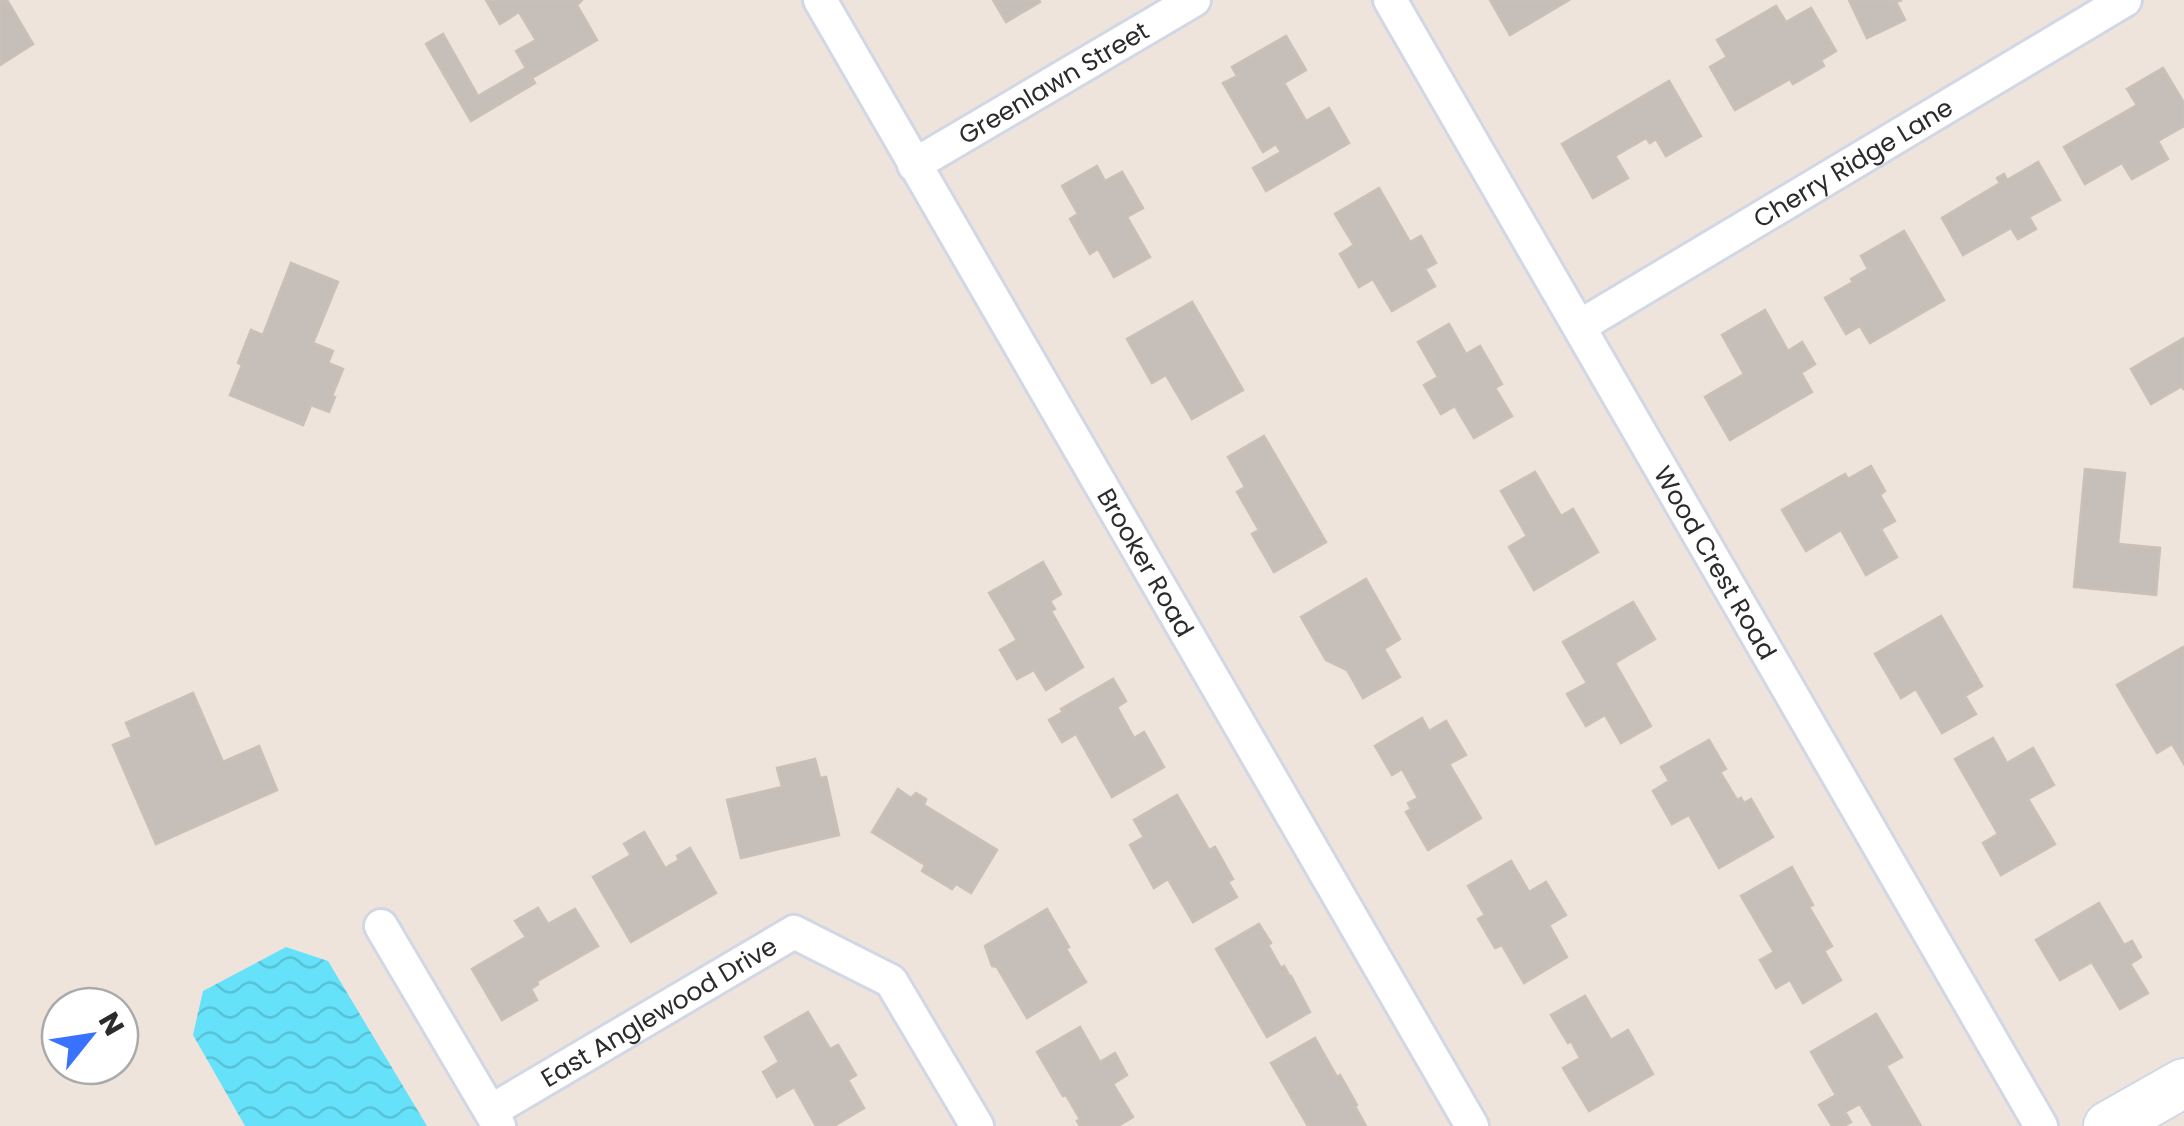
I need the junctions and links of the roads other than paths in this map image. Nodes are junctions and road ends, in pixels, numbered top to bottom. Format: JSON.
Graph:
{"nodes":[{"id":1,"x":820,"y":0,"type":"edge"},
{"id":2,"x":1194,"y":0,"type":"edge"},
{"id":3,"x":1390,"y":0,"type":"edge"},
{"id":4,"x":2125,"y":0,"type":"edge"},
{"id":5,"x":914,"y":165,"type":"junction"},
{"id":6,"x":1580,"y":326,"type":"junction"},
{"id":7,"x":381,"y":926,"type":"dead end"},
{"id":8,"x":2184,"y":1082,"type":"edge"},
{"id":9,"x":495,"y":1118,"type":"edge"},
{"id":10,"x":978,"y":1126,"type":"edge"},
{"id":11,"x":1472,"y":1126,"type":"edge"},
{"id":12,"x":2041,"y":1126,"type":"edge"},
{"id":13,"x":2108,"y":1126,"type":"edge"}],
"edges":[{"from":1,"to":5,"type":"street","name":"Brooker Road"},
{"from":2,"to":5,"type":"street","name":"Greenlawn Street"},
{"from":3,"to":6,"type":"street","name":"Wood Crest Road"},
{"from":4,"to":6,"type":"street","name":"Cherry Ridge Lane"},
{"from":5,"to":11,"type":"street","name":"Brooker Road"},
{"from":6,"to":12,"type":"street","name":"Wood Crest Road"},
{"from":7,"to":9,"type":"street"},
{"from":8,"to":13,"type":"street"},
{"from":9,"to":10,"type":"street","name":"East Anglewood Drive"}]}
